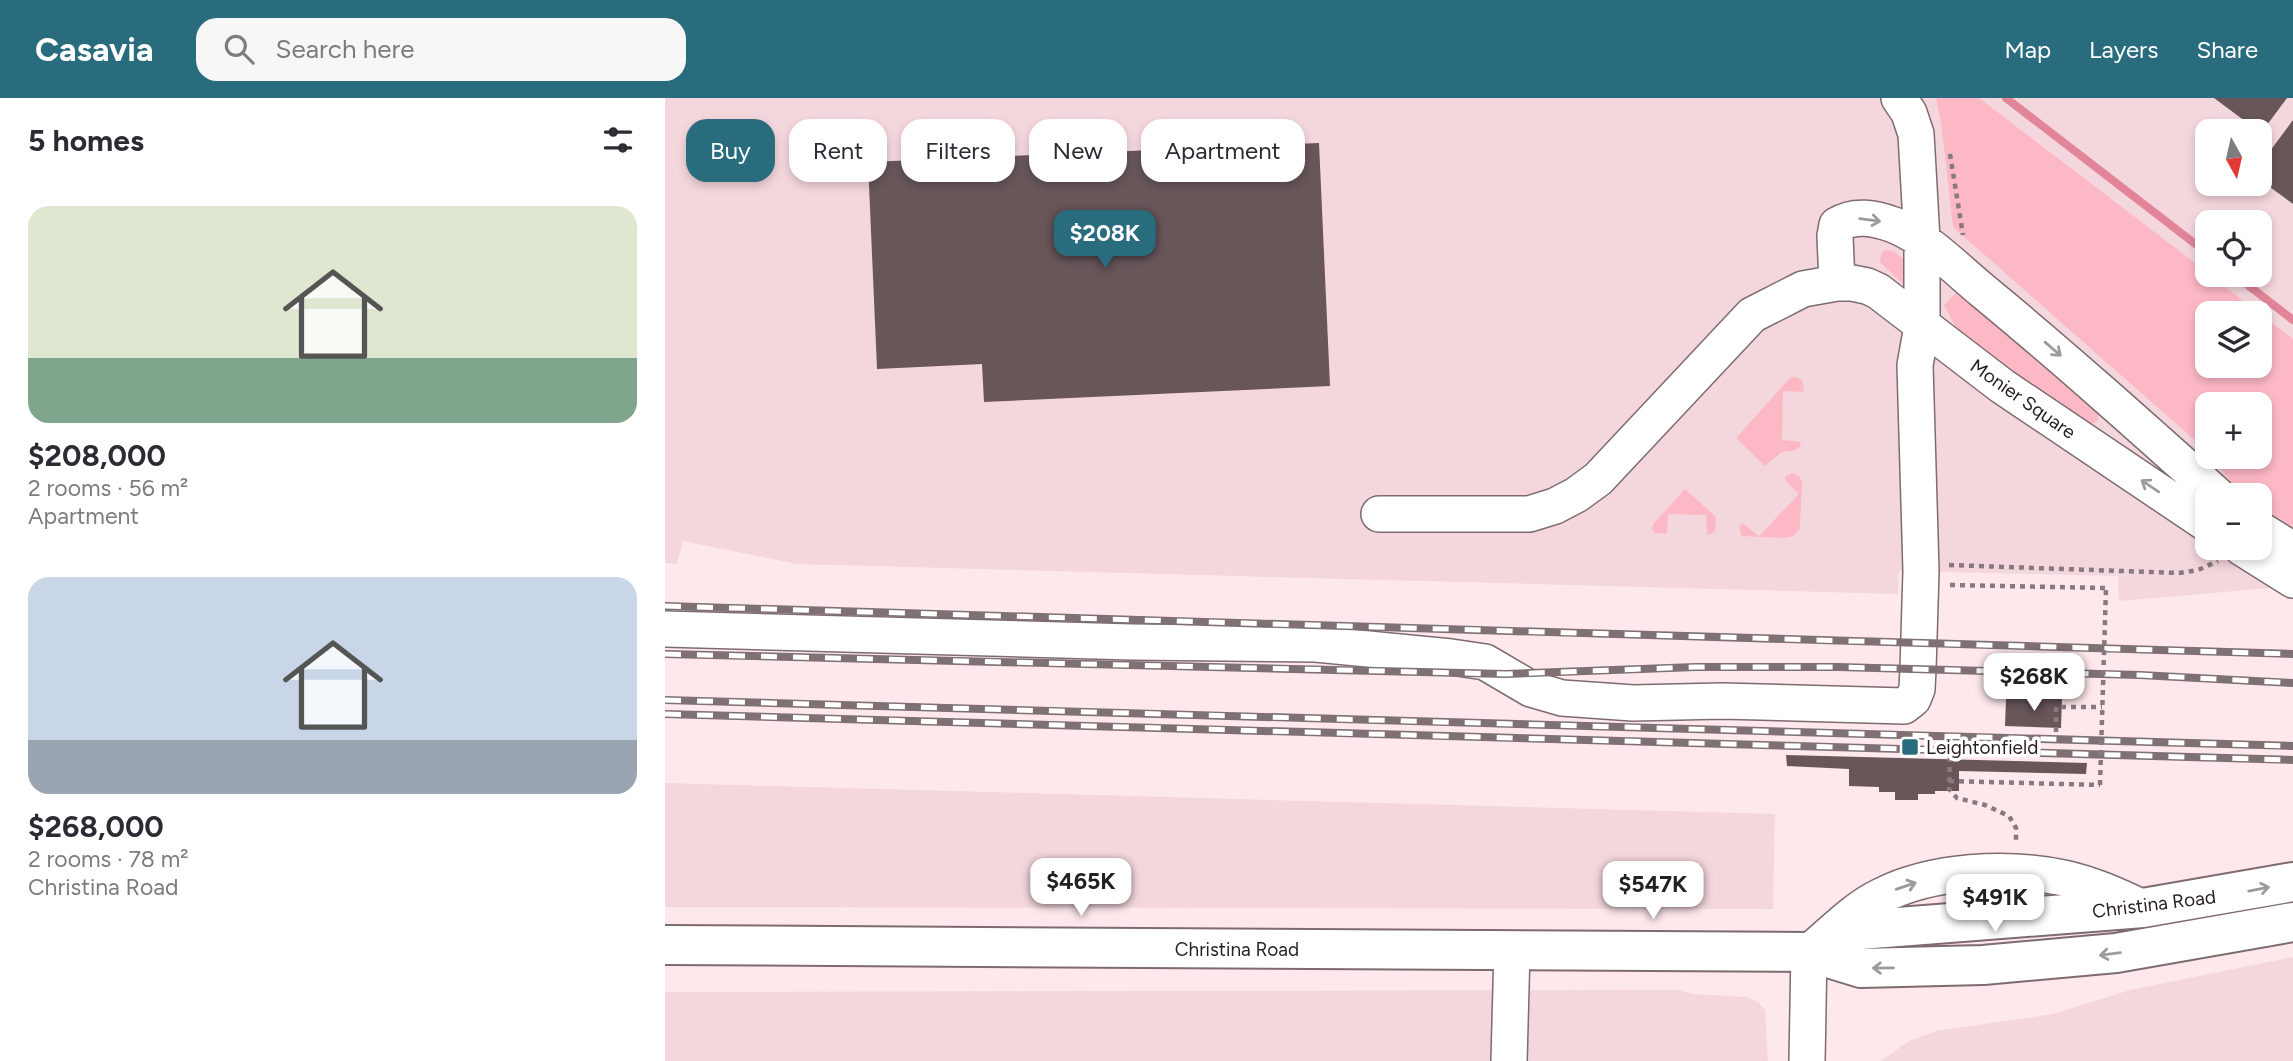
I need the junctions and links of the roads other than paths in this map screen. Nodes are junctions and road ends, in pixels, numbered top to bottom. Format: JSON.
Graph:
{"nodes":[{"id":1,"x":1899,"y":98,"type":"edge"},
{"id":2,"x":1922,"y":240,"type":"junction"},
{"id":3,"x":1837,"y":283,"type":"junction"},
{"id":4,"x":1921,"y":326,"type":"junction"},
{"id":5,"x":2204,"y":483,"type":"edge"},
{"id":6,"x":1379,"y":514,"type":"dead end"},
{"id":7,"x":2195,"y":516,"type":"edge"},
{"id":8,"x":2272,"y":537,"type":"edge"},
{"id":9,"x":2293,"y":550,"type":"edge"},
{"id":10,"x":2253,"y":560,"type":"edge"},
{"id":11,"x":2293,"y":580,"type":"edge"},
{"id":12,"x":665,"y":629,"type":"edge"},
{"id":13,"x":2293,"y":881,"type":"edge"},
{"id":14,"x":2143,"y":908,"type":"junction"},
{"id":15,"x":2293,"y":922,"type":"edge"},
{"id":16,"x":665,"y":945,"type":"edge"},
{"id":17,"x":1512,"y":950,"type":"junction"},
{"id":18,"x":1809,"y":951,"type":"junction"},
{"id":19,"x":1509,"y":1061,"type":"edge"},
{"id":20,"x":1807,"y":1061,"type":"edge"}],
"edges":[{"from":1,"to":2,"type":"street"},
{"from":3,"to":2,"type":"street","one_way":true},
{"from":2,"to":4,"type":"street"},
{"from":2,"to":5,"type":"street","one_way":true},
{"from":3,"to":4,"type":"street","name":"Monier Square"},
{"from":3,"to":6,"type":"street","name":"Monier Square"},
{"from":7,"to":4,"type":"street","name":"Monier Square","one_way":true},
{"from":4,"to":12,"type":"street"},
{"from":8,"to":9,"type":"street"},
{"from":10,"to":11,"type":"street"},
{"from":14,"to":13,"type":"main road","name":"Christina Road","one_way":true},
{"from":14,"to":18,"type":"main road","name":"Christina Road"},
{"from":18,"to":14,"type":"street","one_way":true},
{"from":15,"to":18,"type":"main road","name":"Christina Road","one_way":true},
{"from":16,"to":17,"type":"main road","name":"Christina Road"},
{"from":17,"to":18,"type":"main road","name":"Christina Road"},
{"from":17,"to":19,"type":"street"},
{"from":18,"to":20,"type":"street"}]}
